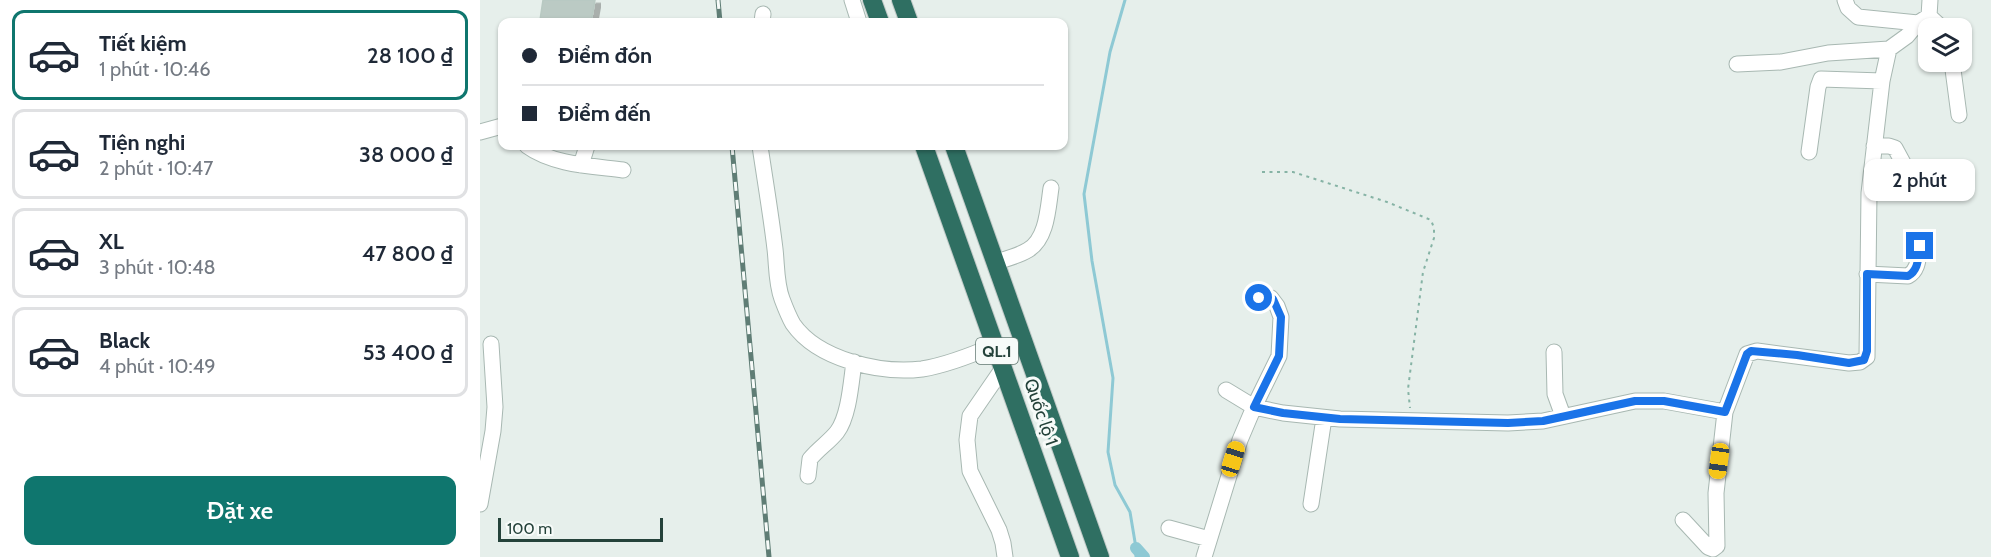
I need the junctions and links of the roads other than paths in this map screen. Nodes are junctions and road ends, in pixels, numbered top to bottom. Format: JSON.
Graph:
{"nodes":[{"id":1,"x":852,"y":0,"type":"edge"},
{"id":2,"x":872,"y":0,"type":"edge"},
{"id":3,"x":901,"y":0,"type":"edge"},
{"id":4,"x":1845,"y":0,"type":"edge"},
{"id":5,"x":1930,"y":0,"type":"edge"},
{"id":6,"x":858,"y":18,"type":"edge"},
{"id":7,"x":879,"y":18,"type":"edge"},
{"id":8,"x":908,"y":18,"type":"edge"},
{"id":9,"x":1925,"y":18,"type":"edge"},
{"id":10,"x":1918,"y":20,"type":"edge"},
{"id":11,"x":1918,"y":26,"type":"edge"},
{"id":12,"x":1889,"y":49,"type":"junction"},
{"id":13,"x":1737,"y":64,"type":"dead end"},
{"id":14,"x":1953,"y":72,"type":"edge"},
{"id":15,"x":1882,"y":81,"type":"junction"},
{"id":16,"x":1959,"y":115,"type":"dead end"},
{"id":17,"x":498,"y":127,"type":"edge"},
{"id":18,"x":480,"y":132,"type":"edge"},
{"id":19,"x":1874,"y":146,"type":"junction"},
{"id":20,"x":536,"y":150,"type":"edge"},
{"id":21,"x":585,"y":150,"type":"edge"},
{"id":22,"x":761,"y":150,"type":"edge"},
{"id":23,"x":926,"y":150,"type":"edge"},
{"id":24,"x":955,"y":150,"type":"edge"},
{"id":25,"x":1809,"y":153,"type":"dead end"},
{"id":26,"x":581,"y":165,"type":"junction"},
{"id":27,"x":623,"y":170,"type":"dead end"},
{"id":28,"x":1908,"y":172,"type":"dead end"},
{"id":29,"x":967,"y":182,"type":"junction"},
{"id":30,"x":1051,"y":188,"type":"dead end"},
{"id":31,"x":941,"y":191,"type":"junction"},
{"id":32,"x":1920,"y":246,"type":"dead end"},
{"id":33,"x":996,"y":262,"type":"junction"},
{"id":34,"x":1867,"y":274,"type":"junction"},
{"id":35,"x":1259,"y":298,"type":"dead end"},
{"id":36,"x":491,"y":344,"type":"dead end"},
{"id":37,"x":995,"y":345,"type":"junction"},
{"id":38,"x":1554,"y":352,"type":"dead end"},
{"id":39,"x":854,"y":362,"type":"junction"},
{"id":40,"x":1004,"y":368,"type":"junction"},
{"id":41,"x":1226,"y":390,"type":"dead end"},
{"id":42,"x":1254,"y":407,"type":"junction"},
{"id":43,"x":1725,"y":412,"type":"junction"},
{"id":44,"x":1563,"y":416,"type":"junction"},
{"id":45,"x":1324,"y":418,"type":"junction"},
{"id":46,"x":485,"y":445,"type":"edge"},
{"id":47,"x":808,"y":476,"type":"dead end"},
{"id":48,"x":480,"y":504,"type":"edge"},
{"id":49,"x":1311,"y":504,"type":"dead end"},
{"id":50,"x":1683,"y":520,"type":"dead end"},
{"id":51,"x":1169,"y":528,"type":"dead end"},
{"id":52,"x":1209,"y":539,"type":"junction"},
{"id":53,"x":1005,"y":557,"type":"edge"},
{"id":54,"x":1070,"y":557,"type":"edge"},
{"id":55,"x":1100,"y":557,"type":"edge"},
{"id":56,"x":1204,"y":557,"type":"edge"}],
"edges":[{"from":1,"to":6,"type":"street"},
{"from":2,"to":7,"type":"highway"},
{"from":3,"to":8,"type":"highway"},
{"from":4,"to":10,"type":"street"},
{"from":5,"to":9,"type":"street"},
{"from":11,"to":12,"type":"street"},
{"from":12,"to":13,"type":"street"},
{"from":12,"to":15,"type":"street"},
{"from":14,"to":16,"type":"street"},
{"from":15,"to":19,"type":"street"},
{"from":15,"to":25,"type":"street"},
{"from":17,"to":18,"type":"street"},
{"from":19,"to":28,"type":"street"},
{"from":19,"to":34,"type":"street"},
{"from":20,"to":26,"type":"street"},
{"from":21,"to":26,"type":"street"},
{"from":22,"to":39,"type":"street"},
{"from":23,"to":31,"type":"highway","name":"Quốc lộ 1","number":"QL.1"},
{"from":24,"to":29,"type":"highway","name":"Quốc lộ 1","number":"QL.1"},
{"from":26,"to":27,"type":"street"},
{"from":29,"to":31,"type":"highway"},
{"from":29,"to":33,"type":"highway","name":"Quốc lộ 1","number":"QL.1"},
{"from":30,"to":33,"type":"street"},
{"from":31,"to":37,"type":"highway","name":"Quốc lộ 1","number":"QL.1"},
{"from":32,"to":34,"type":"street"},
{"from":33,"to":55,"type":"highway","name":"Quốc lộ 1","number":"QL.1"},
{"from":34,"to":43,"type":"street"},
{"from":35,"to":42,"type":"street"},
{"from":36,"to":46,"type":"street"},
{"from":37,"to":39,"type":"street"},
{"from":37,"to":40,"type":"highway","name":"Quốc lộ 1","number":"QL.1"},
{"from":38,"to":44,"type":"street"},
{"from":39,"to":47,"type":"street"},
{"from":40,"to":53,"type":"street"},
{"from":40,"to":54,"type":"highway","name":"Quốc lộ 1","number":"QL.1"},
{"from":41,"to":42,"type":"street"},
{"from":42,"to":45,"type":"street"},
{"from":42,"to":52,"type":"street"},
{"from":43,"to":44,"type":"street"},
{"from":43,"to":50,"type":"street"},
{"from":44,"to":45,"type":"street"},
{"from":45,"to":49,"type":"street"},
{"from":46,"to":48,"type":"street"},
{"from":51,"to":52,"type":"street"},
{"from":52,"to":56,"type":"street"}]}
